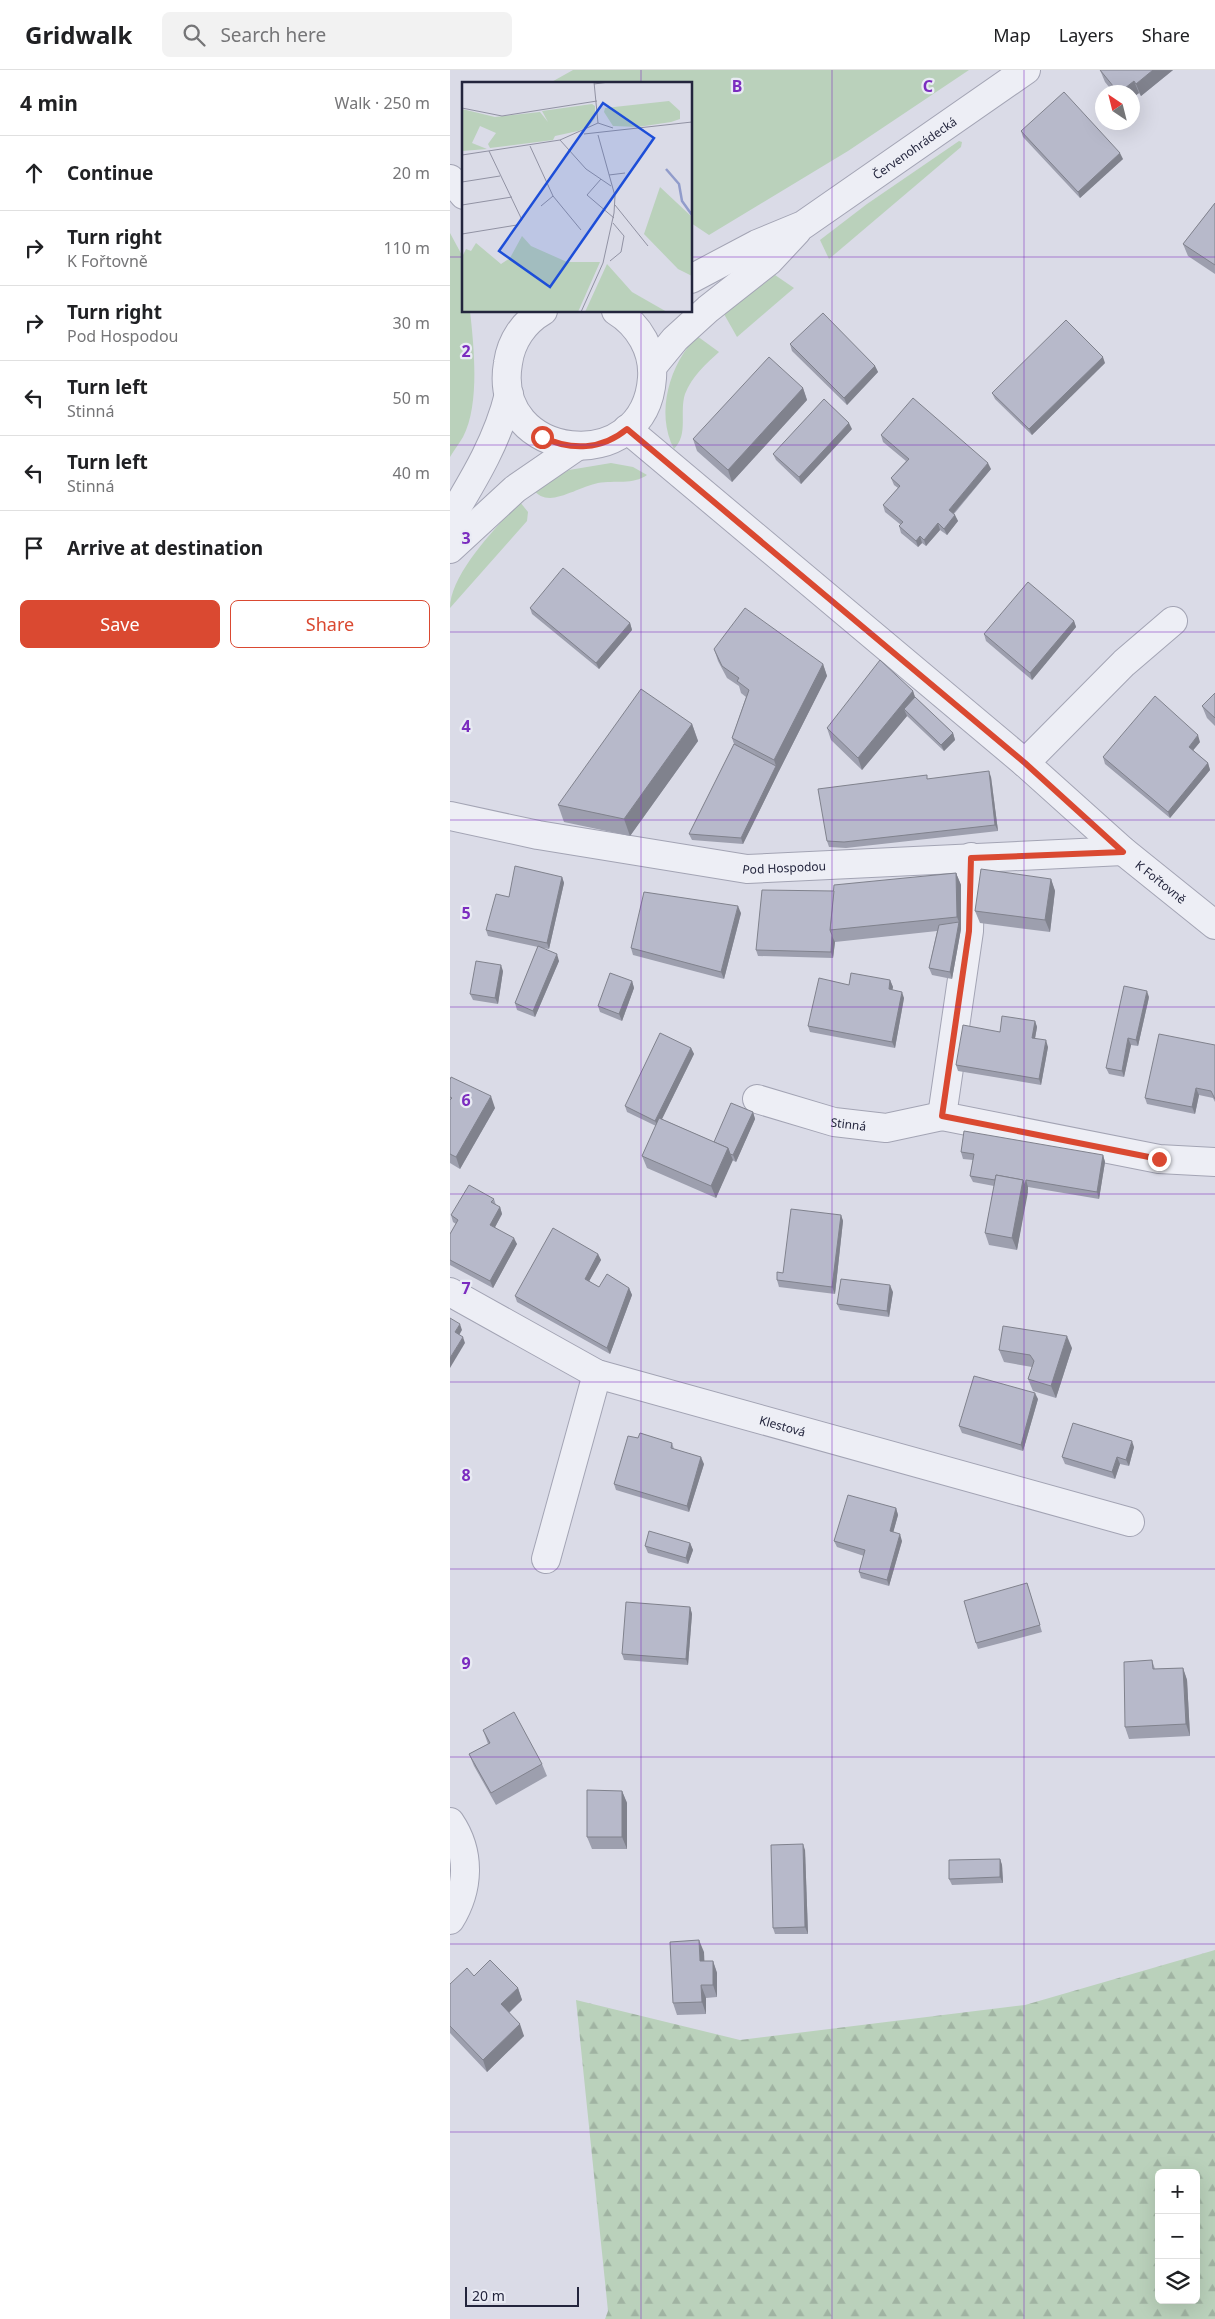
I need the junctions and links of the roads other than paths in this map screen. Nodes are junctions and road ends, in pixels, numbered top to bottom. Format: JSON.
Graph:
{"nodes":[{"id":1,"x":1026,"y":70,"type":"edge"},
{"id":2,"x":450,"y":179,"type":"edge"},
{"id":3,"x":462,"y":193,"type":"edge"},
{"id":4,"x":804,"y":225,"type":"junction"},
{"id":5,"x":692,"y":277,"type":"edge"},
{"id":6,"x":542,"y":312,"type":"edge"},
{"id":7,"x":617,"y":312,"type":"edge"},
{"id":8,"x":652,"y":367,"type":"junction"},
{"id":9,"x":509,"y":394,"type":"junction"},
{"id":10,"x":627,"y":429,"type":"junction"},
{"id":11,"x":576,"y":447,"type":"junction"},
{"id":12,"x":450,"y":519,"type":"edge"},
{"id":13,"x":450,"y":549,"type":"edge"},
{"id":14,"x":1173,"y":621,"type":"dead end"},
{"id":15,"x":1025,"y":763,"type":"junction"},
{"id":16,"x":450,"y":816,"type":"edge"},
{"id":17,"x":1123,"y":852,"type":"junction"},
{"id":18,"x":971,"y":858,"type":"junction"},
{"id":19,"x":1215,"y":925,"type":"edge"},
{"id":20,"x":757,"y":1099,"type":"dead end"},
{"id":21,"x":942,"y":1116,"type":"junction"},
{"id":22,"x":1215,"y":1162,"type":"edge"},
{"id":23,"x":450,"y":1292,"type":"edge"},
{"id":24,"x":597,"y":1374,"type":"junction"},
{"id":25,"x":1130,"y":1522,"type":"dead end"},
{"id":26,"x":546,"y":1559,"type":"dead end"},
{"id":27,"x":450,"y":1822,"type":"edge"},
{"id":28,"x":450,"y":1920,"type":"edge"}],
"edges":[{"from":1,"to":4,"type":"street","name":"Červenohrádecká"},
{"from":2,"to":3,"type":"street"},
{"from":4,"to":5,"type":"street","name":"Červenohrádecká"},
{"from":4,"to":8,"type":"street","name":"Červenohrádecká"},
{"from":6,"to":9,"type":"street"},
{"from":7,"to":8,"type":"street"},
{"from":8,"to":10,"type":"street"},
{"from":9,"to":11,"type":"street"},
{"from":9,"to":12,"type":"street"},
{"from":10,"to":11,"type":"street"},
{"from":10,"to":15,"type":"street","name":"K Fořtovně"},
{"from":11,"to":13,"type":"street"},
{"from":14,"to":15,"type":"street"},
{"from":15,"to":17,"type":"street","name":"K Fořtovně"},
{"from":16,"to":18,"type":"street","name":"Pod Hospodou"},
{"from":17,"to":18,"type":"street","name":"Pod Hospodou"},
{"from":17,"to":19,"type":"street","name":"K Fořtovně"},
{"from":18,"to":21,"type":"street"},
{"from":20,"to":21,"type":"street","name":"Stinná"},
{"from":21,"to":22,"type":"street","name":"Stinná"},
{"from":23,"to":24,"type":"street","name":"Klestová"},
{"from":24,"to":25,"type":"street","name":"Klestová"},
{"from":24,"to":26,"type":"street"},
{"from":27,"to":28,"type":"street"}]}
